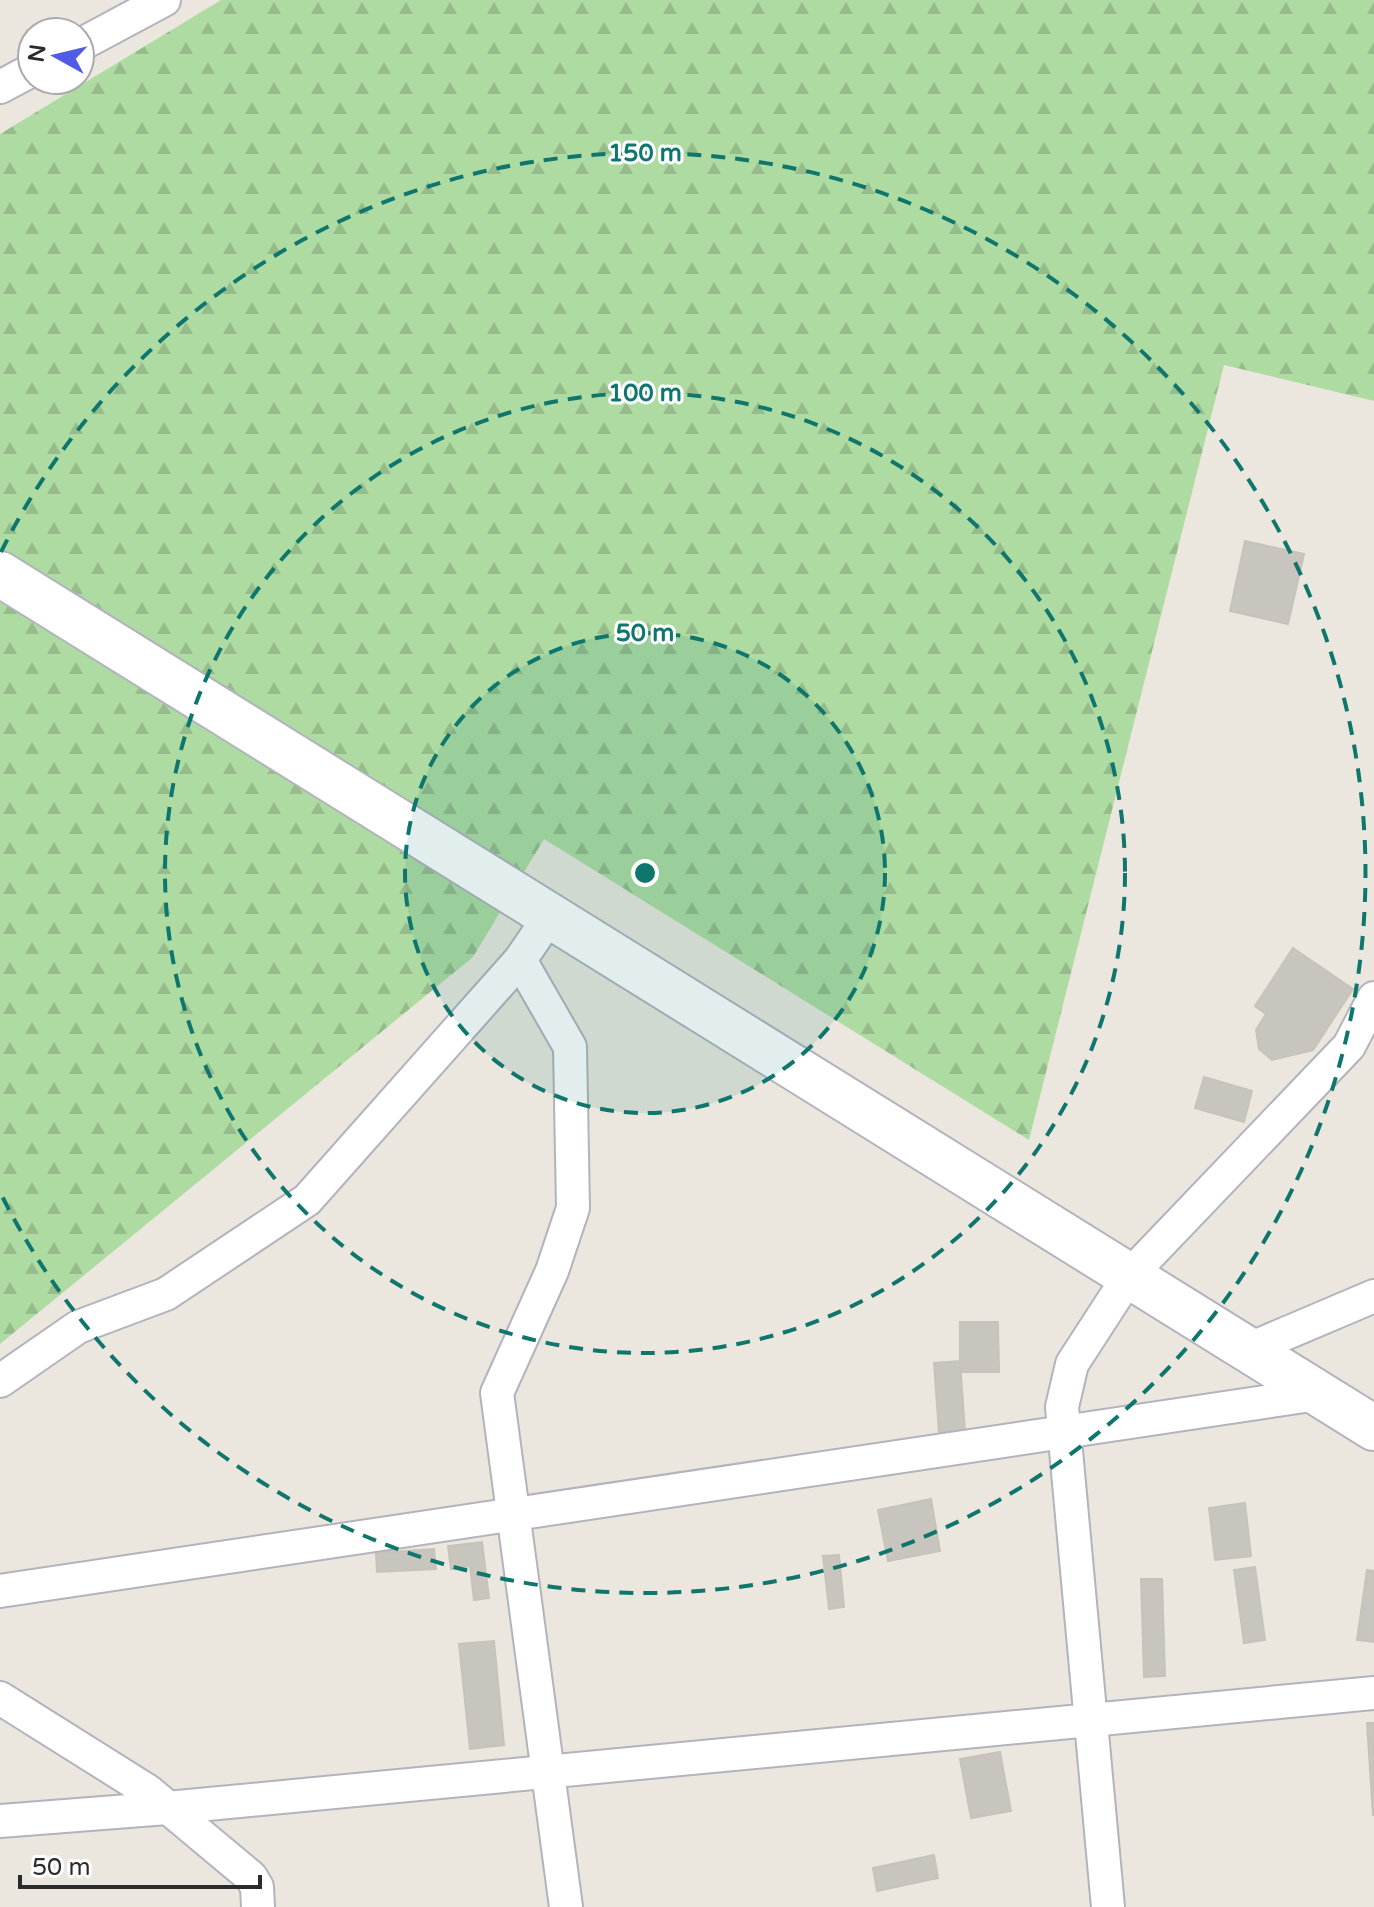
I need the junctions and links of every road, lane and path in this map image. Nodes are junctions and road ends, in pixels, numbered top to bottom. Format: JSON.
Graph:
{"nodes":[{"id":1,"x":164,"y":0,"type":"edge"},
{"id":2,"x":96,"y":36,"type":"edge"},
{"id":3,"x":0,"y":574,"type":"edge"},
{"id":4,"x":550,"y":916,"type":"junction"},
{"id":5,"x":520,"y":960,"type":"junction"},
{"id":6,"x":1374,"y":998,"type":"edge"},
{"id":7,"x":1129,"y":1276,"type":"junction"},
{"id":8,"x":1374,"y":1296,"type":"edge"},
{"id":9,"x":1247,"y":1350,"type":"junction"},
{"id":10,"x":0,"y":1381,"type":"edge"},
{"id":11,"x":1318,"y":1394,"type":"junction"},
{"id":12,"x":1374,"y":1428,"type":"edge"},
{"id":13,"x":1064,"y":1430,"type":"junction"},
{"id":14,"x":514,"y":1514,"type":"junction"},
{"id":15,"x":0,"y":1591,"type":"edge"},
{"id":16,"x":1374,"y":1693,"type":"edge"},
{"id":17,"x":0,"y":1698,"type":"edge"},
{"id":18,"x":1091,"y":1719,"type":"junction"},
{"id":19,"x":549,"y":1771,"type":"junction"},
{"id":20,"x":167,"y":1808,"type":"junction"},
{"id":21,"x":0,"y":1821,"type":"edge"},
{"id":22,"x":258,"y":1907,"type":"edge"},
{"id":23,"x":566,"y":1907,"type":"edge"},
{"id":24,"x":1108,"y":1907,"type":"edge"}],
"edges":[{"from":1,"to":2,"type":"street"},
{"from":3,"to":4,"type":"street"},
{"from":4,"to":5,"type":"street"},
{"from":4,"to":7,"type":"street"},
{"from":5,"to":10,"type":"street"},
{"from":5,"to":14,"type":"street"},
{"from":6,"to":7,"type":"street"},
{"from":7,"to":9,"type":"street"},
{"from":7,"to":13,"type":"street"},
{"from":8,"to":9,"type":"street"},
{"from":9,"to":11,"type":"street"},
{"from":11,"to":12,"type":"street"},
{"from":11,"to":13,"type":"street"},
{"from":13,"to":14,"type":"street"},
{"from":13,"to":18,"type":"street"},
{"from":14,"to":15,"type":"street"},
{"from":14,"to":19,"type":"street"},
{"from":16,"to":18,"type":"street"},
{"from":17,"to":20,"type":"street"},
{"from":18,"to":19,"type":"street"},
{"from":18,"to":24,"type":"street"},
{"from":19,"to":20,"type":"street"},
{"from":19,"to":23,"type":"street"},
{"from":20,"to":21,"type":"street"},
{"from":20,"to":22,"type":"street"}]}
